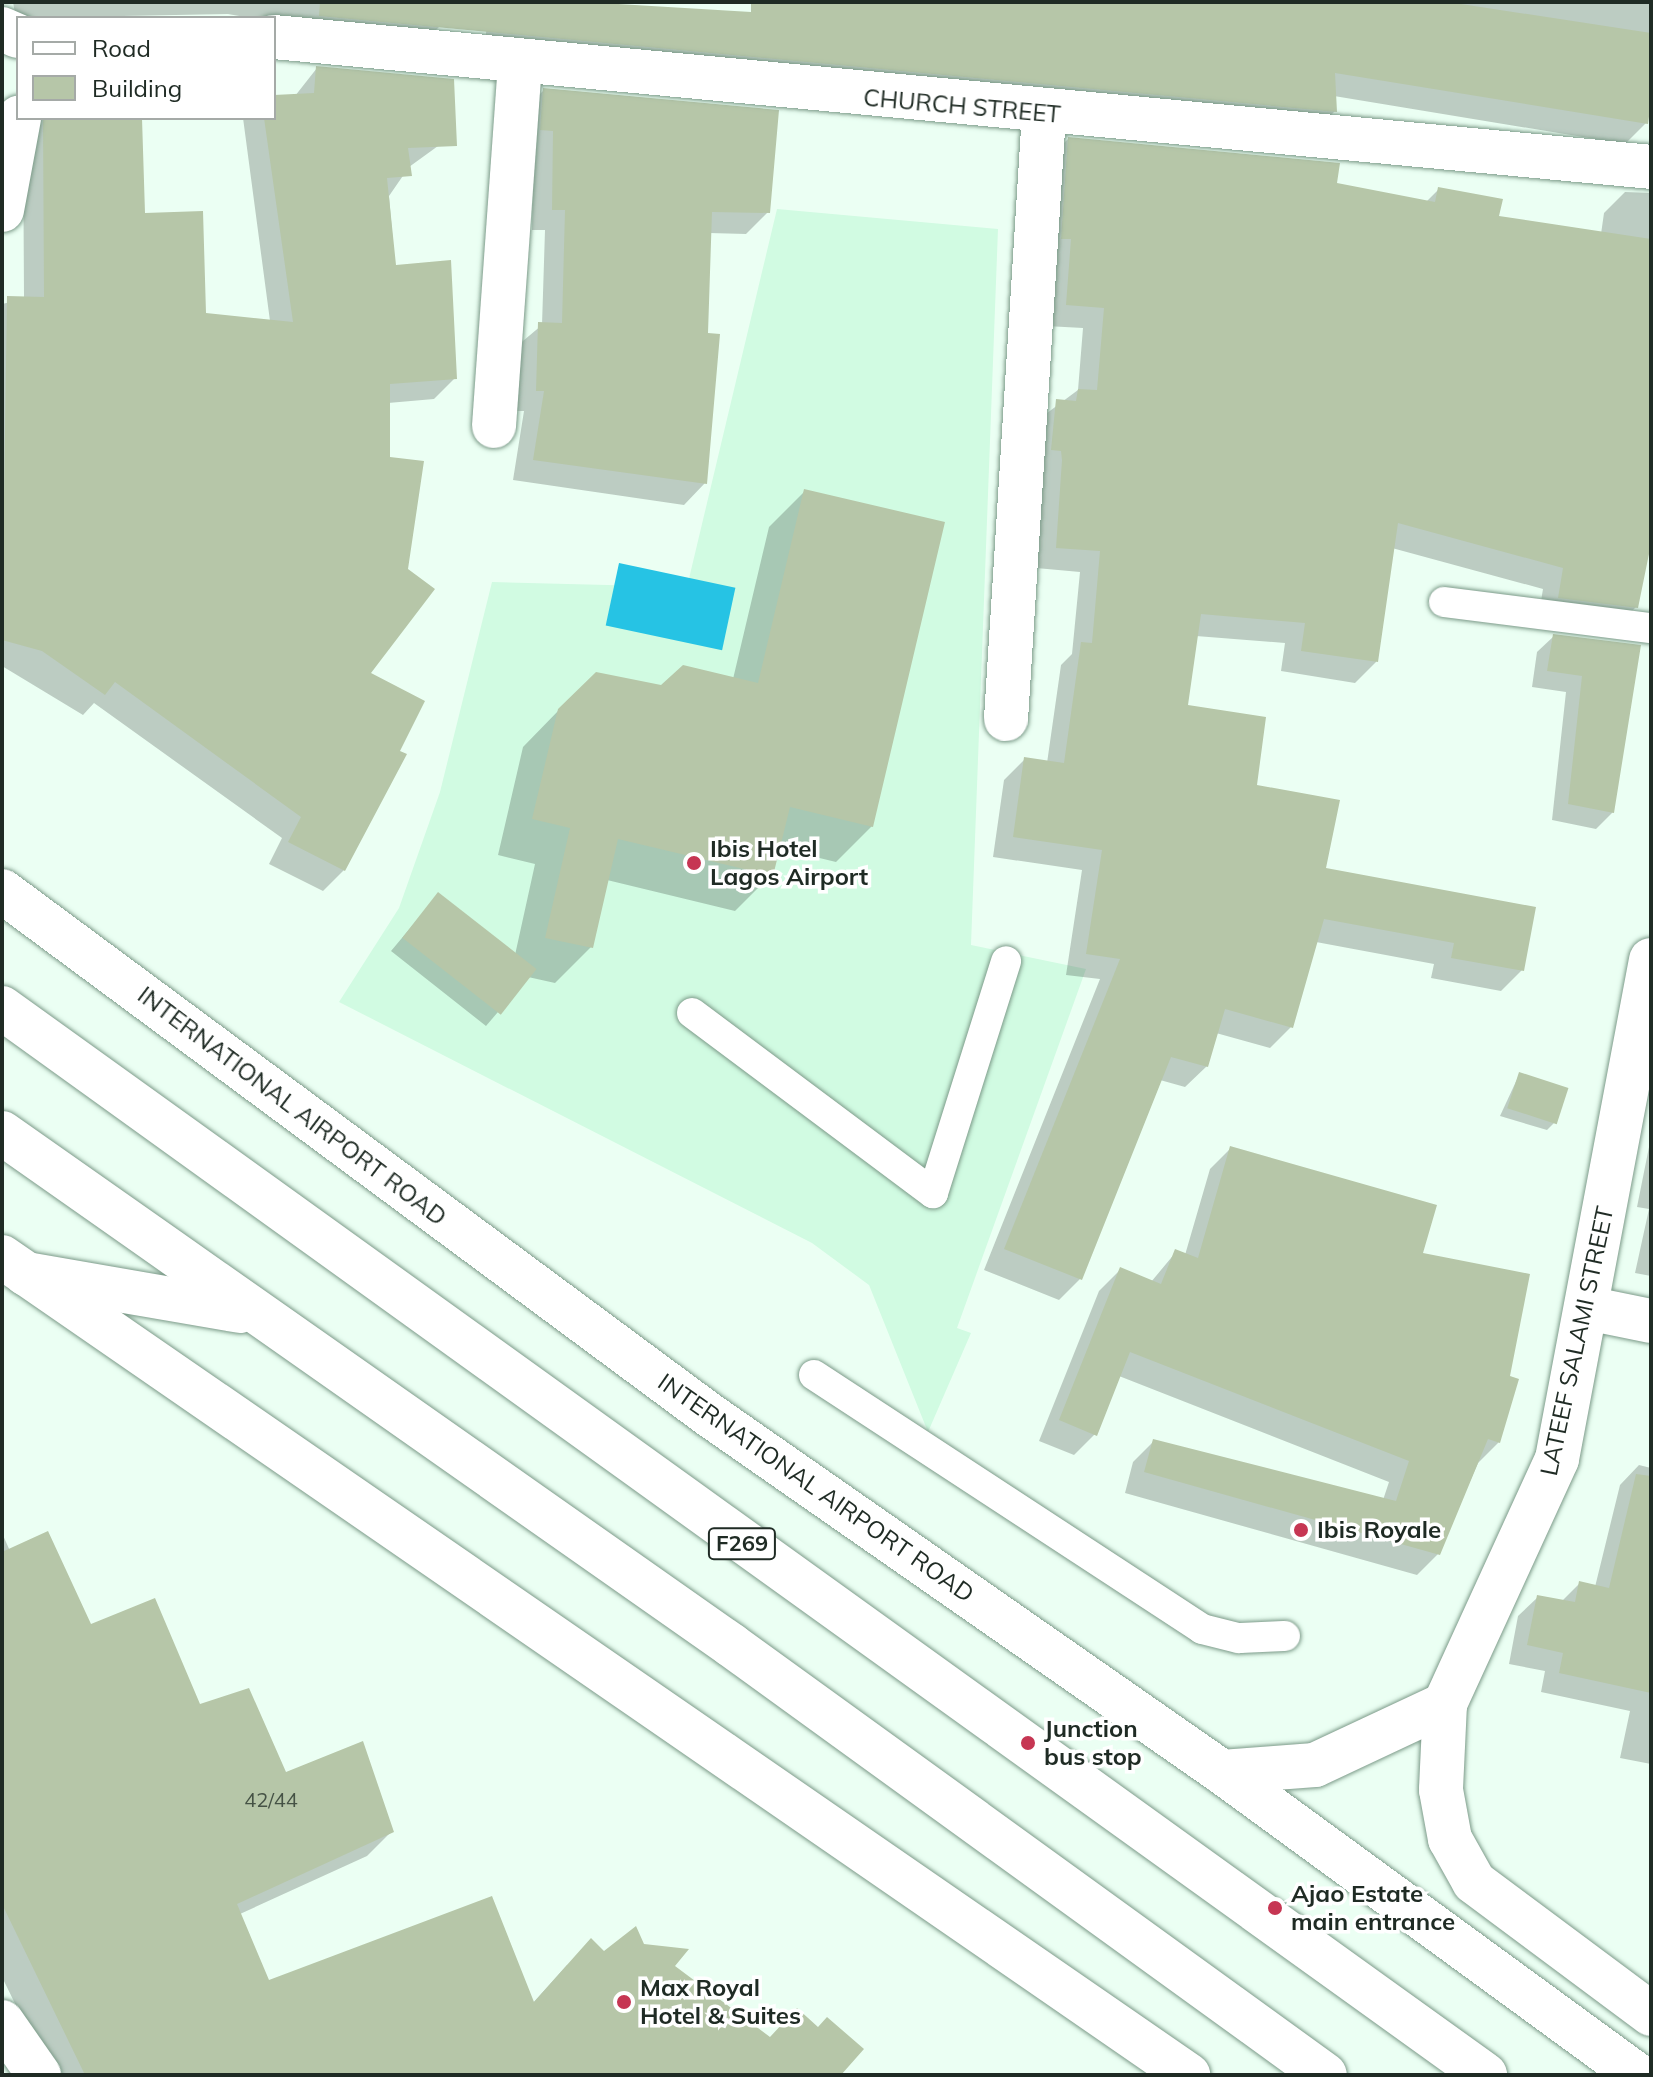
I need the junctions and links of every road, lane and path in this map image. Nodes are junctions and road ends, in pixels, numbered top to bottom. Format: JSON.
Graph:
{"nodes":[{"id":1,"x":276,"y":37,"type":"edge"},
{"id":2,"x":520,"y":63,"type":"junction"},
{"id":3,"x":1044,"y":113,"type":"junction"},
{"id":4,"x":19,"y":120,"type":"edge"},
{"id":5,"x":1651,"y":167,"type":"edge"},
{"id":6,"x":2,"y":210,"type":"edge"},
{"id":7,"x":494,"y":426,"type":"dead end"},
{"id":8,"x":1444,"y":602,"type":"dead end"},
{"id":9,"x":1651,"y":628,"type":"edge"},
{"id":10,"x":1006,"y":719,"type":"dead end"},
{"id":11,"x":2,"y":891,"type":"edge"},
{"id":12,"x":1651,"y":960,"type":"edge"},
{"id":13,"x":1006,"y":961,"type":"dead end"},
{"id":14,"x":2,"y":1008,"type":"edge"},
{"id":15,"x":692,"y":1013,"type":"dead end"},
{"id":16,"x":2,"y":1133,"type":"edge"},
{"id":17,"x":14,"y":1266,"type":"edge"},
{"id":18,"x":1587,"y":1308,"type":"junction"},
{"id":19,"x":251,"y":1312,"type":"junction"},
{"id":20,"x":1651,"y":1321,"type":"edge"},
{"id":21,"x":814,"y":1375,"type":"dead end"},
{"id":22,"x":1285,"y":1636,"type":"dead end"},
{"id":23,"x":1445,"y":1704,"type":"junction"},
{"id":24,"x":1222,"y":1772,"type":"junction"},
{"id":25,"x":1651,"y":2014,"type":"edge"},
{"id":26,"x":2,"y":2022,"type":"edge"},
{"id":27,"x":39,"y":2075,"type":"edge"},
{"id":28,"x":1188,"y":2075,"type":"edge"},
{"id":29,"x":1325,"y":2075,"type":"edge"},
{"id":30,"x":1485,"y":2075,"type":"edge"},
{"id":31,"x":1637,"y":2075,"type":"edge"}],
"edges":[{"from":1,"to":2,"type":"main road","name":"CHURCH STREET"},
{"from":2,"to":3,"type":"main road","name":"CHURCH STREET"},
{"from":2,"to":7,"type":"main road"},
{"from":3,"to":5,"type":"main road","name":"CHURCH STREET"},
{"from":3,"to":10,"type":"main road"},
{"from":4,"to":6,"type":"main road"},
{"from":8,"to":9,"type":"lane"},
{"from":11,"to":24,"type":"main road","name":"INTERNATIONAL AIRPORT ROAD"},
{"from":12,"to":18,"type":"main road","name":"LATEEF SALAMI STREET"},
{"from":13,"to":15,"type":"lane"},
{"from":14,"to":30,"type":"main road","number":"F269"},
{"from":16,"to":19,"type":"main road"},
{"from":17,"to":19,"type":"main road"},
{"from":17,"to":28,"type":"main road"},
{"from":18,"to":20,"type":"main road"},
{"from":18,"to":23,"type":"main road","name":"LATEEF SALAMI STREET"},
{"from":19,"to":29,"type":"main road"},
{"from":21,"to":22,"type":"lane"},
{"from":23,"to":24,"type":"main road"},
{"from":23,"to":25,"type":"main road","name":"LATEEF SALAMI STREET"},
{"from":24,"to":31,"type":"main road","name":"INTERNATIONAL AIRPORT ROAD"},
{"from":26,"to":27,"type":"main road"}]}
